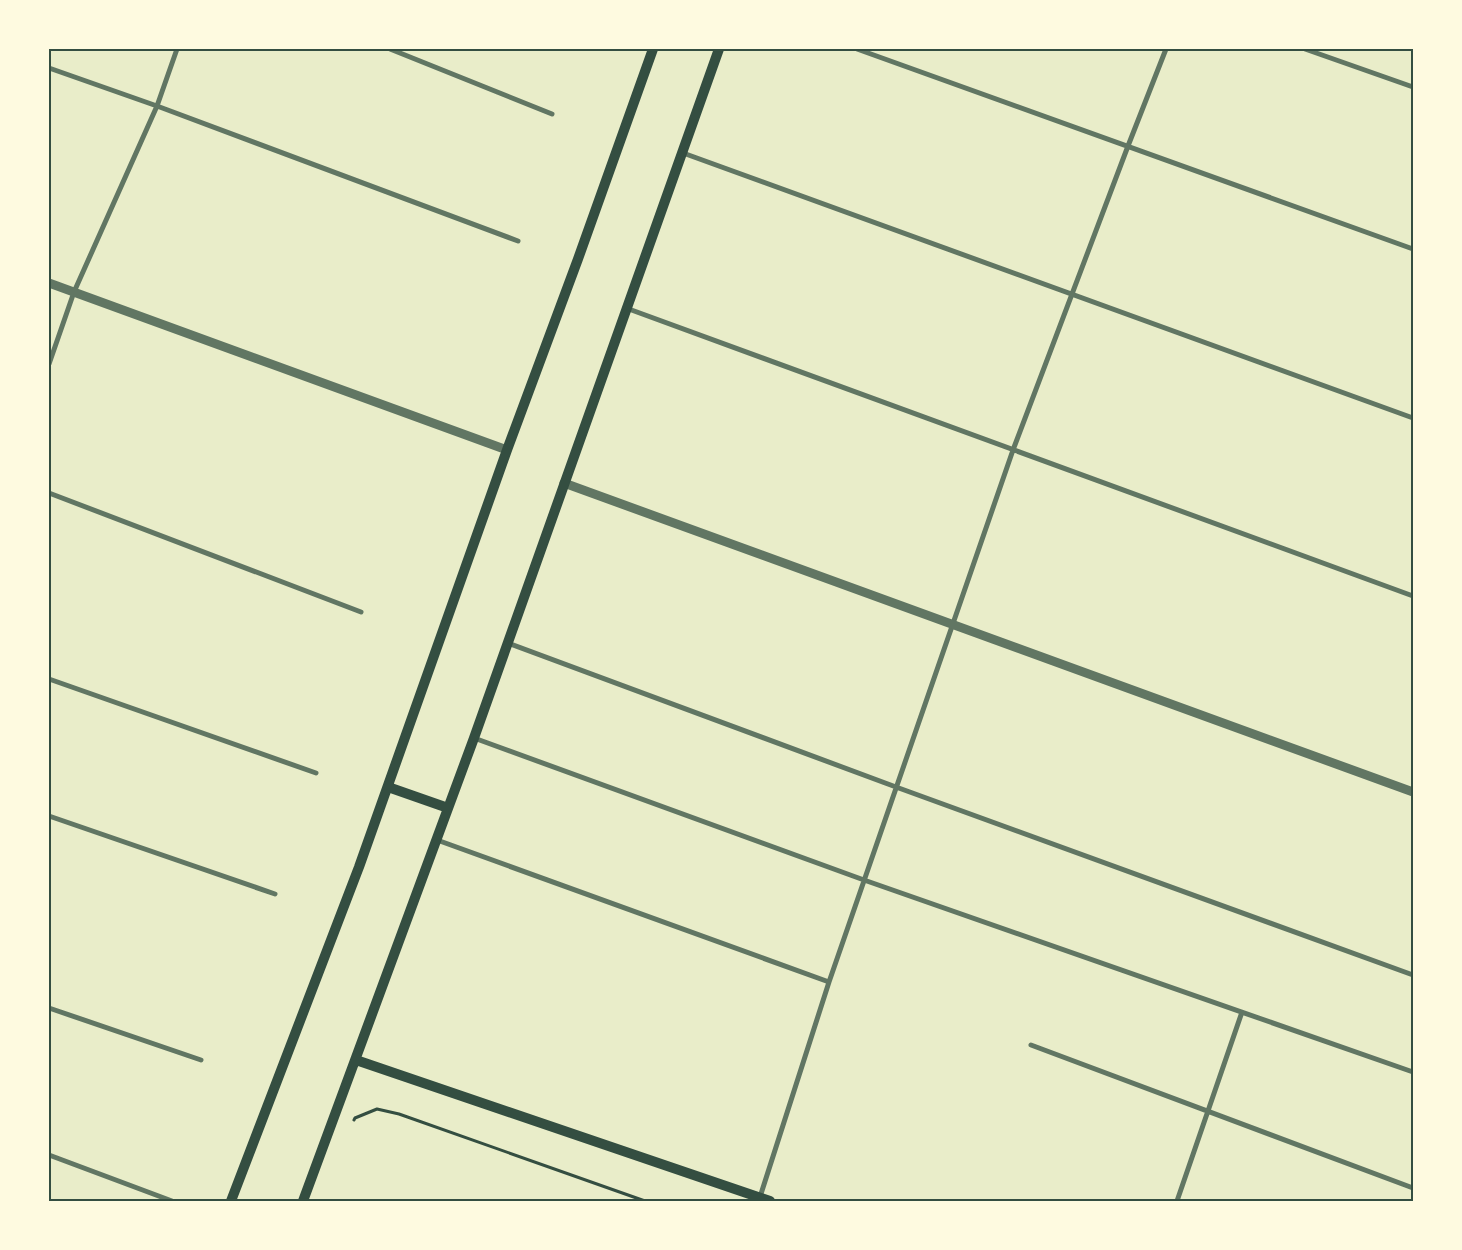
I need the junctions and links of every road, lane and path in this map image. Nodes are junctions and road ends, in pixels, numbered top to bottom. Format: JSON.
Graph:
{"nodes":[{"id":1,"x":178,"y":49,"type":"edge"},
{"id":2,"x":390,"y":49,"type":"edge"},
{"id":3,"x":653,"y":49,"type":"edge"},
{"id":4,"x":719,"y":49,"type":"edge"},
{"id":5,"x":857,"y":49,"type":"edge"},
{"id":6,"x":1166,"y":49,"type":"edge"},
{"id":7,"x":1305,"y":49,"type":"edge"},
{"id":8,"x":49,"y":68,"type":"edge"},
{"id":9,"x":1413,"y":87,"type":"edge"},
{"id":10,"x":157,"y":106,"type":"junction"},
{"id":11,"x":552,"y":114,"type":"dead end"},
{"id":12,"x":1128,"y":146,"type":"junction"},
{"id":13,"x":682,"y":153,"type":"junction"},
{"id":14,"x":518,"y":241,"type":"dead end"},
{"id":15,"x":1413,"y":249,"type":"edge"},
{"id":16,"x":49,"y":283,"type":"edge"},
{"id":17,"x":74,"y":292,"type":"junction"},
{"id":18,"x":1072,"y":295,"type":"junction"},
{"id":19,"x":626,"y":308,"type":"junction"},
{"id":20,"x":49,"y":364,"type":"edge"},
{"id":21,"x":1413,"y":418,"type":"edge"},
{"id":22,"x":507,"y":450,"type":"junction"},
{"id":23,"x":1014,"y":450,"type":"junction"},
{"id":24,"x":564,"y":483,"type":"junction"},
{"id":25,"x":49,"y":493,"type":"edge"},
{"id":26,"x":1413,"y":596,"type":"edge"},
{"id":27,"x":361,"y":612,"type":"dead end"},
{"id":28,"x":952,"y":624,"type":"junction"},
{"id":29,"x":507,"y":642,"type":"junction"},
{"id":30,"x":49,"y":679,"type":"edge"},
{"id":31,"x":474,"y":738,"type":"junction"},
{"id":32,"x":316,"y":772,"type":"dead end"},
{"id":33,"x":388,"y":787,"type":"junction"},
{"id":34,"x":896,"y":787,"type":"junction"},
{"id":35,"x":1413,"y":792,"type":"edge"},
{"id":36,"x":448,"y":808,"type":"junction"},
{"id":37,"x":49,"y":816,"type":"edge"},
{"id":38,"x":436,"y":840,"type":"junction"},
{"id":39,"x":864,"y":880,"type":"junction"},
{"id":40,"x":275,"y":894,"type":"dead end"},
{"id":41,"x":1413,"y":975,"type":"edge"},
{"id":42,"x":829,"y":982,"type":"junction"},
{"id":43,"x":49,"y":1008,"type":"edge"},
{"id":44,"x":1242,"y":1012,"type":"junction"},
{"id":45,"x":1031,"y":1044,"type":"dead end"},
{"id":46,"x":200,"y":1060,"type":"dead end"},
{"id":47,"x":356,"y":1060,"type":"junction"},
{"id":48,"x":1413,"y":1072,"type":"edge"},
{"id":49,"x":1207,"y":1111,"type":"junction"},
{"id":50,"x":351,"y":1127,"type":"dead end"},
{"id":51,"x":49,"y":1155,"type":"edge"},
{"id":52,"x":1413,"y":1188,"type":"edge"},
{"id":53,"x":765,"y":1199,"type":"edge"},
{"id":54,"x":172,"y":1201,"type":"edge"},
{"id":55,"x":231,"y":1201,"type":"edge"},
{"id":56,"x":303,"y":1201,"type":"edge"},
{"id":57,"x":645,"y":1201,"type":"edge"},
{"id":58,"x":1177,"y":1201,"type":"edge"}],
"edges":[{"from":1,"to":10,"type":"street"},
{"from":2,"to":11,"type":"street"},
{"from":3,"to":22,"type":"main road"},
{"from":4,"to":13,"type":"main road"},
{"from":5,"to":12,"type":"street"},
{"from":6,"to":12,"type":"street"},
{"from":7,"to":9,"type":"street"},
{"from":8,"to":10,"type":"street"},
{"from":10,"to":14,"type":"street"},
{"from":10,"to":17,"type":"street"},
{"from":12,"to":15,"type":"street"},
{"from":12,"to":18,"type":"street"},
{"from":13,"to":18,"type":"street"},
{"from":13,"to":19,"type":"main road"},
{"from":16,"to":17,"type":"street"},
{"from":17,"to":20,"type":"street"},
{"from":17,"to":22,"type":"street"},
{"from":18,"to":21,"type":"street"},
{"from":18,"to":23,"type":"street"},
{"from":19,"to":23,"type":"street"},
{"from":19,"to":24,"type":"main road"},
{"from":22,"to":33,"type":"main road"},
{"from":23,"to":26,"type":"street"},
{"from":23,"to":28,"type":"street"},
{"from":24,"to":28,"type":"street"},
{"from":24,"to":29,"type":"main road"},
{"from":25,"to":27,"type":"street"},
{"from":28,"to":34,"type":"street"},
{"from":28,"to":35,"type":"street"},
{"from":29,"to":31,"type":"main road"},
{"from":29,"to":34,"type":"street"},
{"from":30,"to":32,"type":"street"},
{"from":31,"to":36,"type":"main road"},
{"from":31,"to":39,"type":"street"},
{"from":33,"to":36,"type":"main road"},
{"from":33,"to":55,"type":"main road"},
{"from":34,"to":39,"type":"street"},
{"from":34,"to":41,"type":"street"},
{"from":36,"to":38,"type":"main road"},
{"from":37,"to":40,"type":"street"},
{"from":38,"to":42,"type":"street"},
{"from":38,"to":47,"type":"main road"},
{"from":39,"to":42,"type":"street"},
{"from":39,"to":44,"type":"street"},
{"from":42,"to":53,"type":"street"},
{"from":43,"to":46,"type":"street"},
{"from":44,"to":48,"type":"street"},
{"from":44,"to":49,"type":"street"},
{"from":45,"to":49,"type":"street"},
{"from":47,"to":53,"type":"main road"},
{"from":47,"to":56,"type":"main road"},
{"from":49,"to":52,"type":"street"},
{"from":49,"to":58,"type":"street"},
{"from":50,"to":57,"type":"path"},
{"from":51,"to":54,"type":"street"}]}
